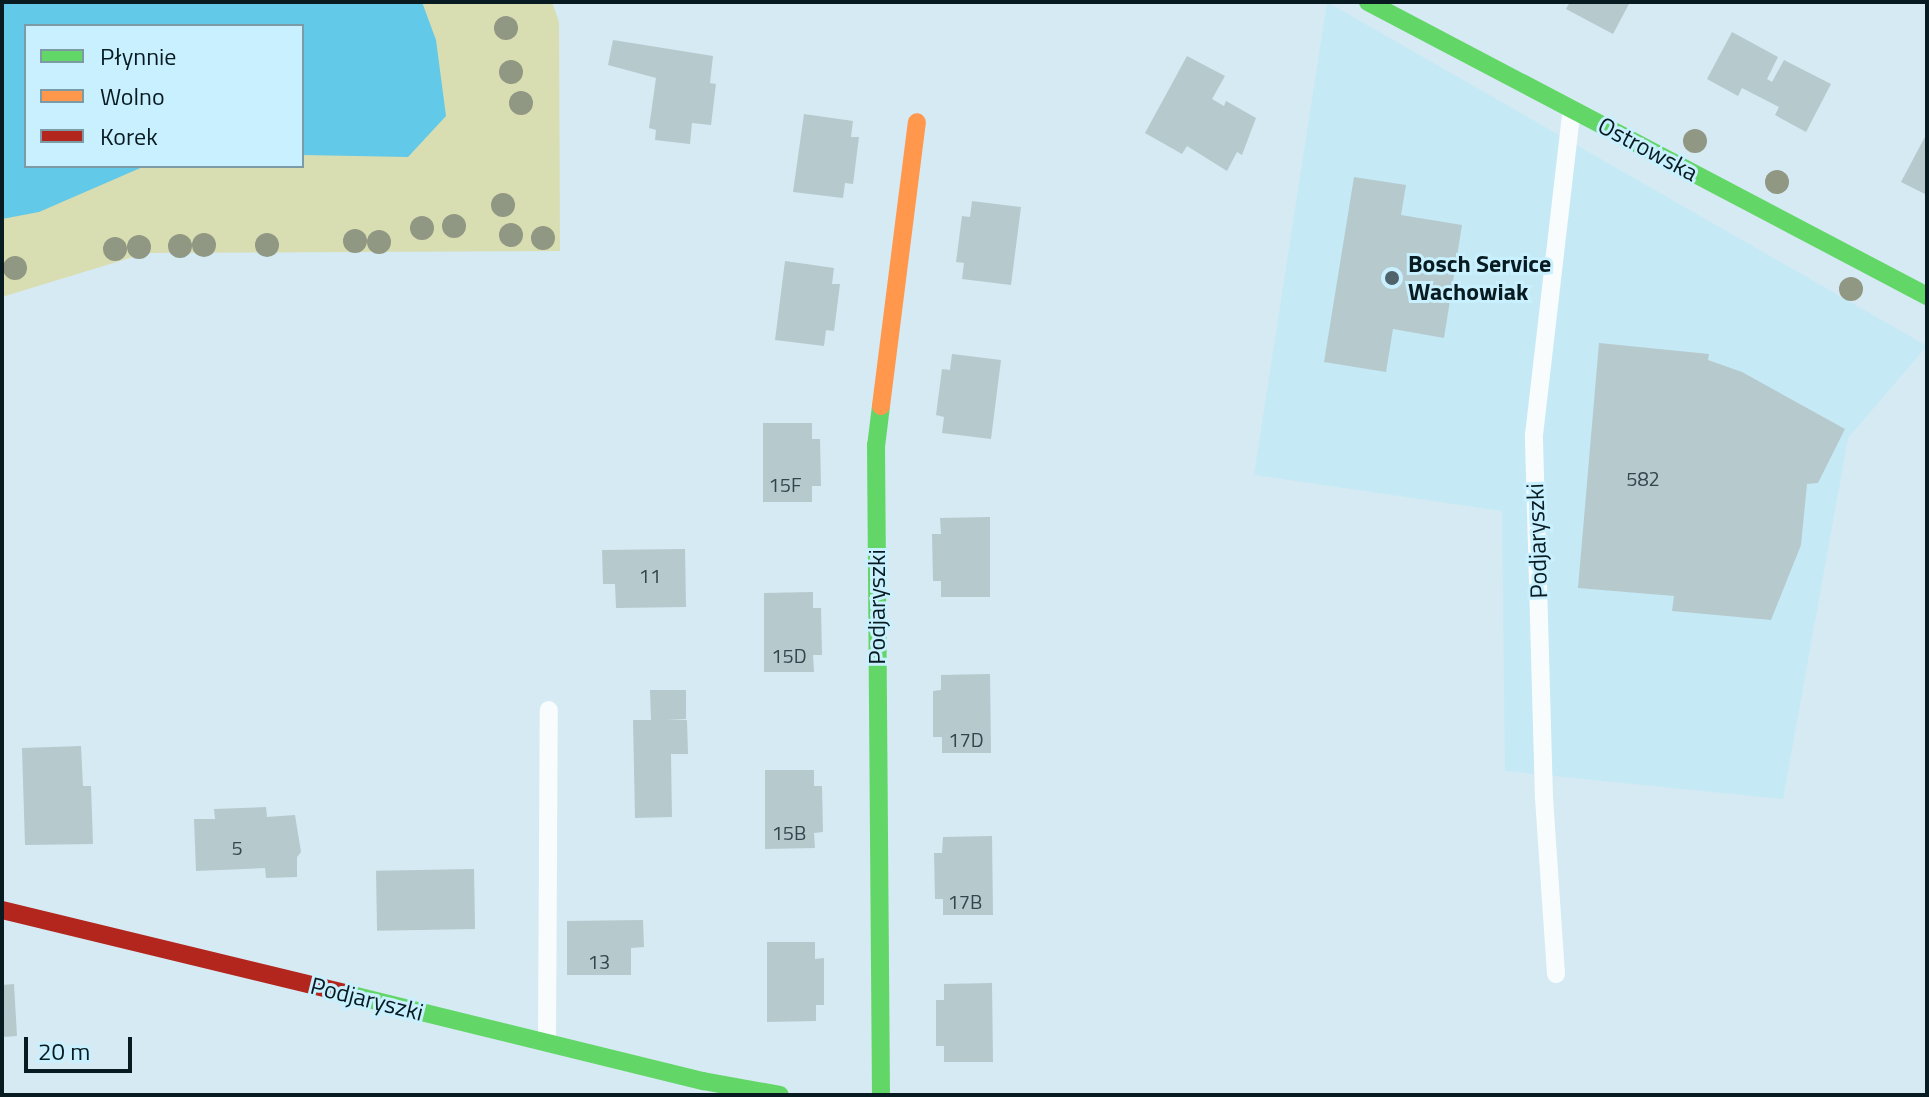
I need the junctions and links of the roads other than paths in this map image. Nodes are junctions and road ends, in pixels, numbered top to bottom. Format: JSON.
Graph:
{"nodes":[{"id":1,"x":1368,"y":2,"type":"edge"},
{"id":2,"x":1572,"y":109,"type":"junction"},
{"id":3,"x":917,"y":122,"type":"dead end"},
{"id":4,"x":1927,"y":296,"type":"edge"},
{"id":5,"x":549,"y":710,"type":"dead end"},
{"id":6,"x":2,"y":910,"type":"edge"},
{"id":7,"x":1556,"y":974,"type":"dead end"},
{"id":8,"x":547,"y":1042,"type":"junction"},
{"id":9,"x":780,"y":1095,"type":"edge"},
{"id":10,"x":881,"y":1095,"type":"edge"}],
"edges":[{"from":1,"to":2,"type":"street","name":"Ostrowska"},
{"from":2,"to":4,"type":"street","name":"Ostrowska"},
{"from":2,"to":7,"type":"lane","name":"Podjaryszki"},
{"from":3,"to":10,"type":"street","name":"Podjaryszki"},
{"from":5,"to":8,"type":"lane"},
{"from":6,"to":8,"type":"street","name":"Podjaryszki"},
{"from":8,"to":9,"type":"street","name":"Podjaryszki"}]}
